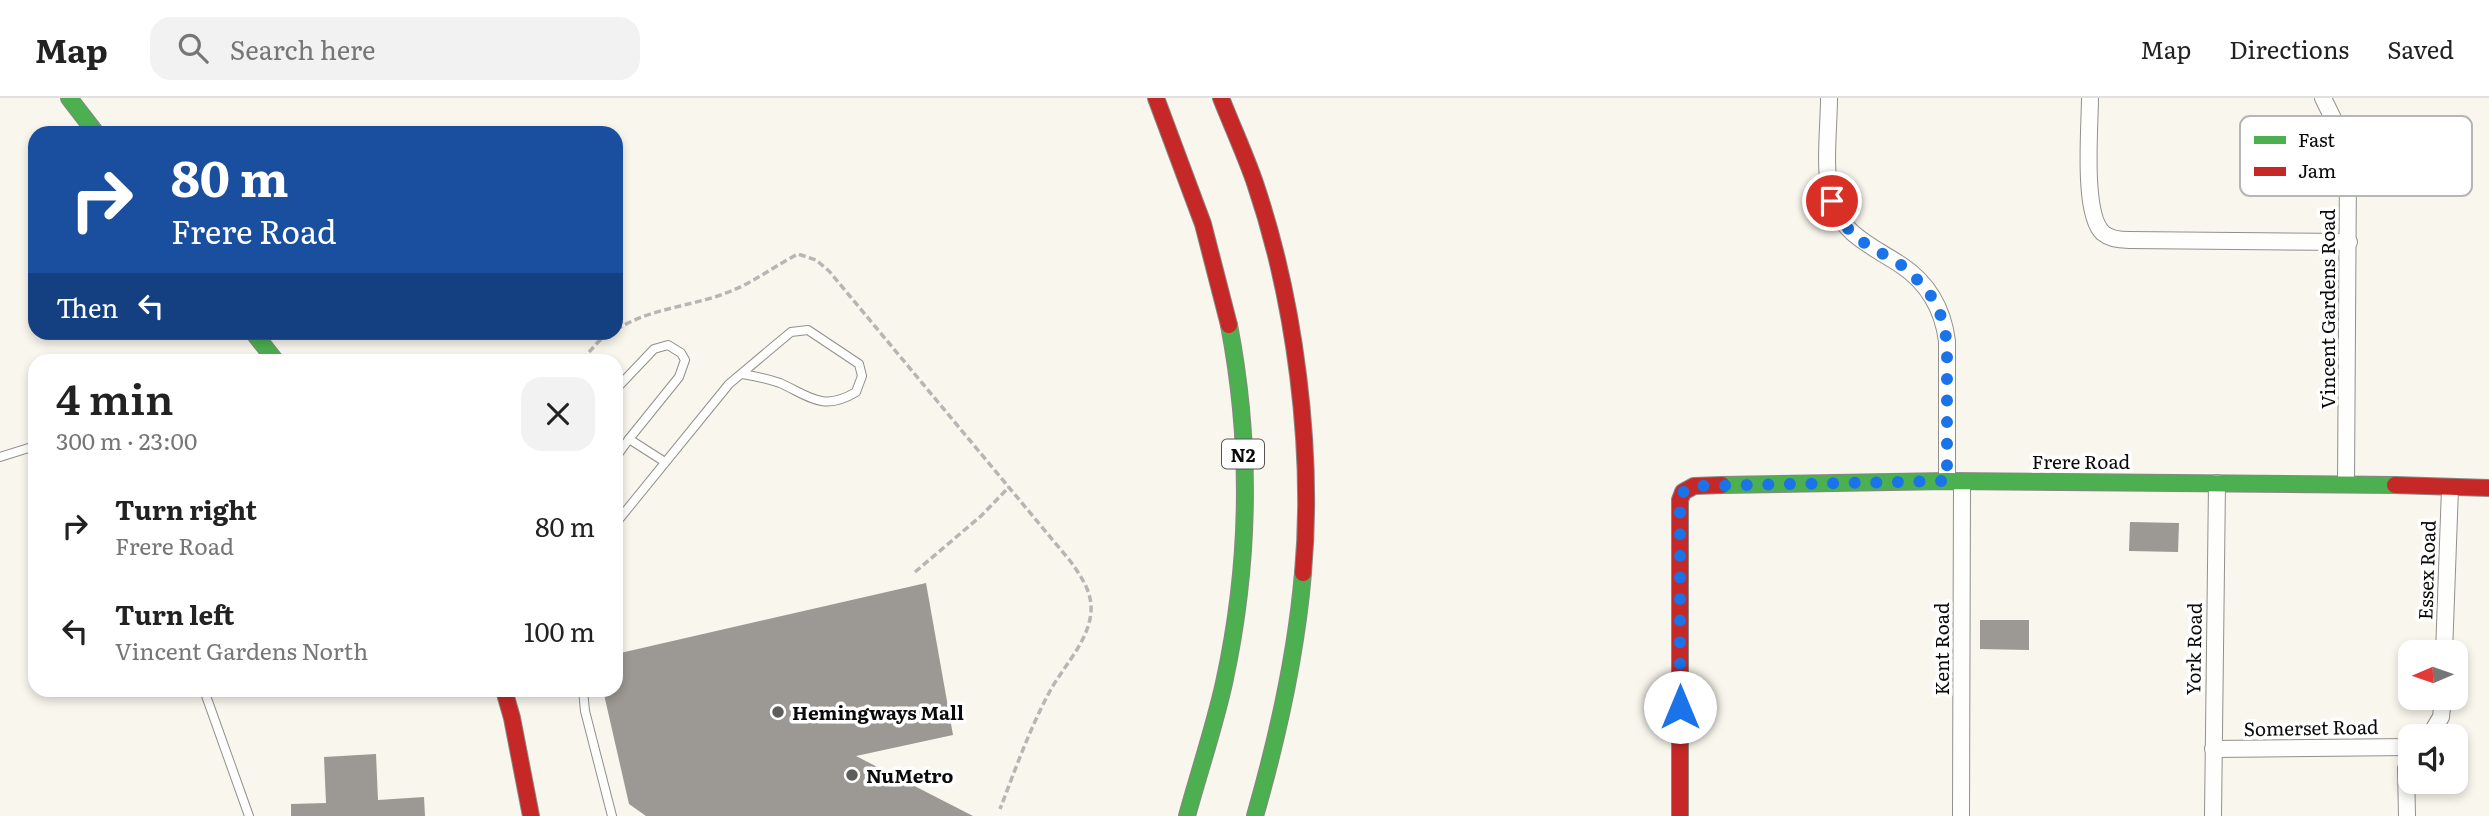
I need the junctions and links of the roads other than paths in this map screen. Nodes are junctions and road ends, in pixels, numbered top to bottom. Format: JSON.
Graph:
{"nodes":[{"id":1,"x":69,"y":98,"type":"edge"},
{"id":2,"x":1156,"y":98,"type":"edge"},
{"id":3,"x":1221,"y":98,"type":"edge"},
{"id":4,"x":1829,"y":98,"type":"edge"},
{"id":5,"x":2090,"y":98,"type":"edge"},
{"id":6,"x":2323,"y":98,"type":"edge"},
{"id":7,"x":2332,"y":116,"type":"edge"},
{"id":8,"x":91,"y":126,"type":"edge"},
{"id":9,"x":2348,"y":196,"type":"edge"},
{"id":10,"x":2349,"y":242,"type":"junction"},
{"id":11,"x":259,"y":340,"type":"edge"},
{"id":12,"x":270,"y":354,"type":"edge"},
{"id":13,"x":742,"y":374,"type":"junction"},
{"id":14,"x":623,"y":382,"type":"edge"},
{"id":15,"x":629,"y":439,"type":"junction"},
{"id":16,"x":623,"y":447,"type":"edge"},
{"id":17,"x":28,"y":448,"type":"edge"},
{"id":18,"x":0,"y":457,"type":"edge"},
{"id":19,"x":665,"y":462,"type":"junction"},
{"id":20,"x":1954,"y":482,"type":"junction"},
{"id":21,"x":2217,"y":483,"type":"junction"},
{"id":22,"x":2346,"y":484,"type":"junction"},
{"id":23,"x":2450,"y":488,"type":"junction"},
{"id":24,"x":2489,"y":488,"type":"edge"},
{"id":25,"x":623,"y":514,"type":"edge"},
{"id":26,"x":1246,"y":519,"type":"junction"},
{"id":27,"x":2444,"y":640,"type":"edge"},
{"id":28,"x":1215,"y":643,"type":"dead end"},
{"id":29,"x":206,"y":697,"type":"edge"},
{"id":30,"x":506,"y":697,"type":"edge"},
{"id":31,"x":584,"y":697,"type":"edge"},
{"id":32,"x":2398,"y":747,"type":"edge"},
{"id":33,"x":2213,"y":749,"type":"junction"},
{"id":34,"x":2407,"y":794,"type":"edge"},
{"id":35,"x":249,"y":816,"type":"edge"},
{"id":36,"x":531,"y":816,"type":"edge"},
{"id":37,"x":612,"y":816,"type":"edge"},
{"id":38,"x":1187,"y":816,"type":"edge"},
{"id":39,"x":1255,"y":816,"type":"edge"},
{"id":40,"x":1680,"y":816,"type":"edge"},
{"id":41,"x":1961,"y":816,"type":"edge"},
{"id":42,"x":2213,"y":816,"type":"edge"},
{"id":43,"x":2407,"y":816,"type":"edge"}],
"edges":[{"from":1,"to":8,"type":"main road"},
{"from":2,"to":26,"type":"main road","number":"N2"},
{"from":3,"to":39,"type":"main road"},
{"from":4,"to":20,"type":"street","name":"Kent Road"},
{"from":5,"to":10,"type":"street"},
{"from":6,"to":7,"type":"street","name":"Vincent Gardens Road"},
{"from":9,"to":10,"type":"street","name":"Vincent Gardens Road"},
{"from":10,"to":22,"type":"street","name":"Vincent Gardens Road"},
{"from":11,"to":12,"type":"main road"},
{"from":13,"to":13,"type":"lane"},
{"from":13,"to":19,"type":"lane"},
{"from":14,"to":15,"type":"lane"},
{"from":15,"to":16,"type":"lane"},
{"from":15,"to":19,"type":"lane"},
{"from":17,"to":18,"type":"lane"},
{"from":19,"to":25,"type":"lane"},
{"from":20,"to":21,"type":"main road","name":"Frere Road"},
{"from":20,"to":40,"type":"main road","name":"Frere Road"},
{"from":20,"to":41,"type":"street","name":"Kent Road"},
{"from":21,"to":22,"type":"main road","name":"Frere Road"},
{"from":21,"to":33,"type":"street","name":"York Road"},
{"from":22,"to":23,"type":"main road","name":"Frere Road"},
{"from":23,"to":24,"type":"main road","name":"Frere Road"},
{"from":23,"to":27,"type":"street","name":"Essex Road"},
{"from":26,"to":28,"type":"main road"},
{"from":26,"to":38,"type":"main road","number":"N2"},
{"from":29,"to":35,"type":"lane"},
{"from":30,"to":36,"type":"main road"},
{"from":31,"to":37,"type":"lane"},
{"from":32,"to":33,"type":"street","name":"Somerset Road"},
{"from":33,"to":42,"type":"street","name":"York Road"},
{"from":34,"to":43,"type":"street"}]}
